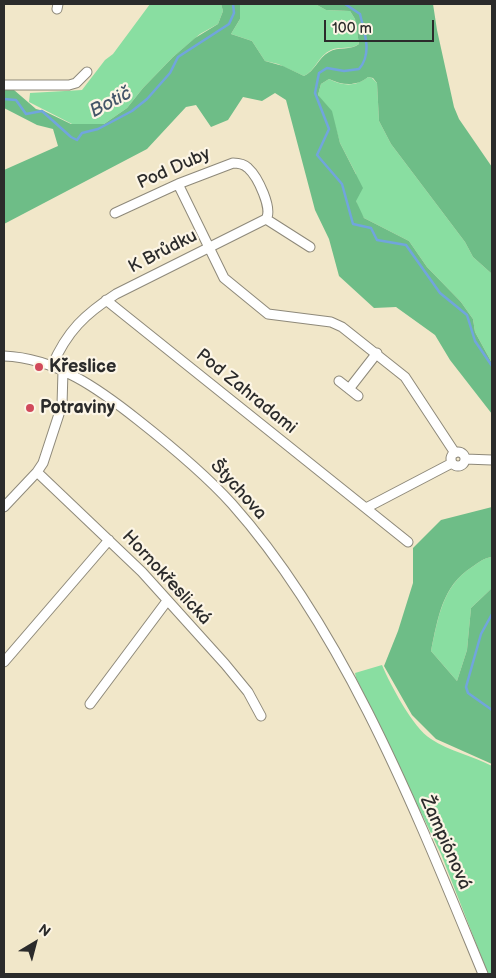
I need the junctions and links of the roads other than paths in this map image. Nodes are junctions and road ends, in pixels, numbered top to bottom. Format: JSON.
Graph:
{"nodes":[{"id":1,"x":87,"y":72,"type":"dead end"},
{"id":2,"x":4,"y":85,"type":"edge"},
{"id":3,"x":178,"y":184,"type":"junction"},
{"id":4,"x":115,"y":213,"type":"dead end"},
{"id":5,"x":266,"y":219,"type":"junction"},
{"id":6,"x":310,"y":247,"type":"dead end"},
{"id":7,"x":208,"y":248,"type":"junction"},
{"id":8,"x":106,"y":300,"type":"junction"},
{"id":9,"x":377,"y":354,"type":"junction"},
{"id":10,"x":4,"y":356,"type":"edge"},
{"id":11,"x":52,"y":366,"type":"junction"},
{"id":12,"x":63,"y":371,"type":"junction"},
{"id":13,"x":339,"y":381,"type":"dead end"},
{"id":14,"x":349,"y":389,"type":"junction"},
{"id":15,"x":358,"y":396,"type":"dead end"},
{"id":16,"x":455,"y":453,"type":"junction"},
{"id":17,"x":465,"y":459,"type":"junction"},
{"id":18,"x":492,"y":460,"type":"edge"},
{"id":19,"x":452,"y":463,"type":"junction"},
{"id":20,"x":37,"y":472,"type":"junction"},
{"id":21,"x":4,"y":507,"type":"edge"},
{"id":22,"x":366,"y":508,"type":"junction"},
{"id":23,"x":109,"y":540,"type":"junction"},
{"id":24,"x":408,"y":542,"type":"dead end"},
{"id":25,"x":167,"y":601,"type":"junction"},
{"id":26,"x":4,"y":662,"type":"edge"},
{"id":27,"x":90,"y":704,"type":"dead end"},
{"id":28,"x":261,"y":716,"type":"dead end"},
{"id":29,"x":374,"y":727,"type":"joint"},
{"id":30,"x":483,"y":974,"type":"edge"}],
"edges":[{"from":1,"to":2,"type":"street"},
{"from":3,"to":4,"type":"street","name":"Pod Duby"},
{"from":3,"to":5,"type":"street","name":"Pod Duby"},
{"from":3,"to":7,"type":"street"},
{"from":5,"to":6,"type":"street"},
{"from":5,"to":7,"type":"street","name":"K Brůdku"},
{"from":7,"to":8,"type":"street","name":"K Brůdku"},
{"from":7,"to":9,"type":"street"},
{"from":8,"to":11,"type":"street","name":"K Brůdku"},
{"from":8,"to":22,"type":"street","name":"Pod Zahradami"},
{"from":9,"to":14,"type":"street"},
{"from":9,"to":16,"type":"street"},
{"from":10,"to":11,"type":"street","name":"Štychova"},
{"from":11,"to":12,"type":"street","name":"Štychova"},
{"from":12,"to":20,"type":"street"},
{"from":12,"to":29,"type":"street","name":"Štychova"},
{"from":13,"to":14,"type":"street"},
{"from":14,"to":15,"type":"street"},
{"from":16,"to":17,"type":"street"},
{"from":16,"to":19,"type":"street"},
{"from":17,"to":18,"type":"street"},
{"from":17,"to":19,"type":"street"},
{"from":19,"to":22,"type":"street"},
{"from":20,"to":21,"type":"street"},
{"from":20,"to":23,"type":"street","name":"Hornokřeslická"},
{"from":22,"to":24,"type":"street","name":"Pod Zahradami"},
{"from":23,"to":25,"type":"street","name":"Hornokřeslická"},
{"from":23,"to":26,"type":"street"},
{"from":25,"to":27,"type":"street"},
{"from":25,"to":28,"type":"street","name":"Hornokřeslická"},
{"from":29,"to":30,"type":"street","name":"Žampiónová"}]}
